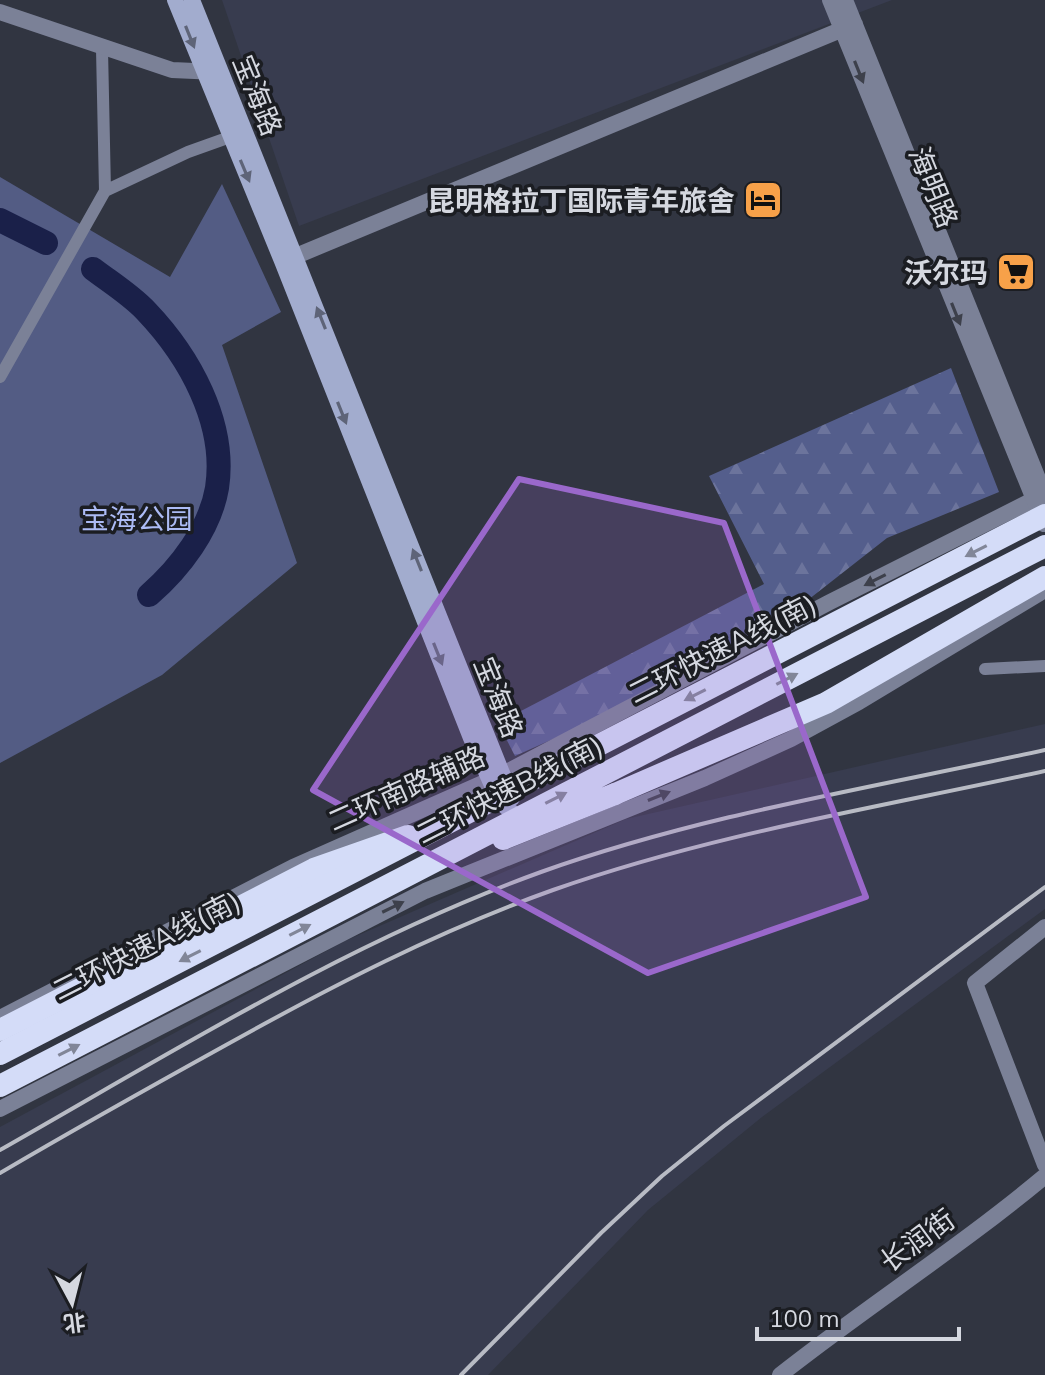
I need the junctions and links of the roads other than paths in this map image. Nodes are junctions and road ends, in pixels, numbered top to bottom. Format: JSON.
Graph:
{"nodes":[{"id":1,"x":175,"y":0,"type":"edge"},
{"id":2,"x":192,"y":0,"type":"edge"},
{"id":3,"x":830,"y":0,"type":"edge"},
{"id":4,"x":845,"y":0,"type":"edge"},
{"id":5,"x":0,"y":12,"type":"edge"},
{"id":6,"x":848,"y":26,"type":"junction"},
{"id":7,"x":102,"y":49,"type":"junction"},
{"id":8,"x":212,"y":73,"type":"junction"},
{"id":9,"x":230,"y":137,"type":"junction"},
{"id":10,"x":105,"y":191,"type":"junction"},
{"id":11,"x":289,"y":258,"type":"junction"},
{"id":12,"x":0,"y":377,"type":"edge"},
{"id":13,"x":1042,"y":500,"type":"edge"},
{"id":14,"x":1045,"y":526,"type":"edge"},
{"id":15,"x":1045,"y":546,"type":"edge"},
{"id":16,"x":1043,"y":583,"type":"edge"},
{"id":17,"x":1045,"y":666,"type":"edge"},
{"id":18,"x":985,"y":669,"type":"dead end"},
{"id":19,"x":496,"y":777,"type":"junction"},
{"id":20,"x":507,"y":808,"type":"junction"},
{"id":21,"x":529,"y":848,"type":"junction"},
{"id":22,"x":355,"y":902,"type":"junction"},
{"id":23,"x":1045,"y":927,"type":"edge"},
{"id":24,"x":0,"y":1018,"type":"edge"},
{"id":25,"x":0,"y":1030,"type":"edge"},
{"id":26,"x":0,"y":1054,"type":"edge"},
{"id":27,"x":0,"y":1086,"type":"edge"},
{"id":28,"x":0,"y":1109,"type":"edge"},
{"id":29,"x":1045,"y":1165,"type":"edge"},
{"id":30,"x":1045,"y":1176,"type":"edge"},
{"id":31,"x":780,"y":1375,"type":"edge"}],
"edges":[{"from":1,"to":8,"type":"main road","name":"宝海路","one_way":true},
{"from":2,"to":8,"type":"main road","name":"宝海路"},
{"from":3,"to":6,"type":"street","name":"海明路"},
{"from":4,"to":6,"type":"street","name":"海明路"},
{"from":5,"to":7,"type":"street"},
{"from":6,"to":11,"type":"street"},
{"from":6,"to":13,"type":"street","name":"海明路"},
{"from":7,"to":8,"type":"street"},
{"from":7,"to":10,"type":"street"},
{"from":8,"to":9,"type":"main road","name":"宝海路"},
{"from":8,"to":11,"type":"main road","name":"宝海路"},
{"from":9,"to":10,"type":"street"},
{"from":9,"to":11,"type":"main road","name":"宝海路","one_way":true},
{"from":10,"to":12,"type":"street"},
{"from":11,"to":19,"type":"main road","name":"宝海路"},
{"from":13,"to":14,"type":"street","name":"海明路"},
{"from":13,"to":19,"type":"street","name":"二环南路辅路","one_way":true},
{"from":13,"to":26,"type":"highway","name":"二环快速A线(南)","one_way":true,"bridge":true},
{"from":22,"to":15,"type":"highway","name":"二环快速B线(南)","one_way":true,"bridge":true},
{"from":21,"to":16,"type":"street","one_way":true},
{"from":16,"to":22,"type":"highway","bridge":true},
{"from":17,"to":18,"type":"street"},
{"from":19,"to":20,"type":"main road","name":"宝海路"},
{"from":19,"to":24,"type":"street","name":"二环南路辅路"},
{"from":20,"to":21,"type":"street"},
{"from":20,"to":25,"type":"highway"},
{"from":28,"to":21,"type":"street","one_way":true},
{"from":27,"to":22,"type":"highway","name":"二环快速B线(南)","one_way":true,"bridge":true},
{"from":23,"to":29,"type":"street"},
{"from":30,"to":31,"type":"street","name":"长润街"}]}
